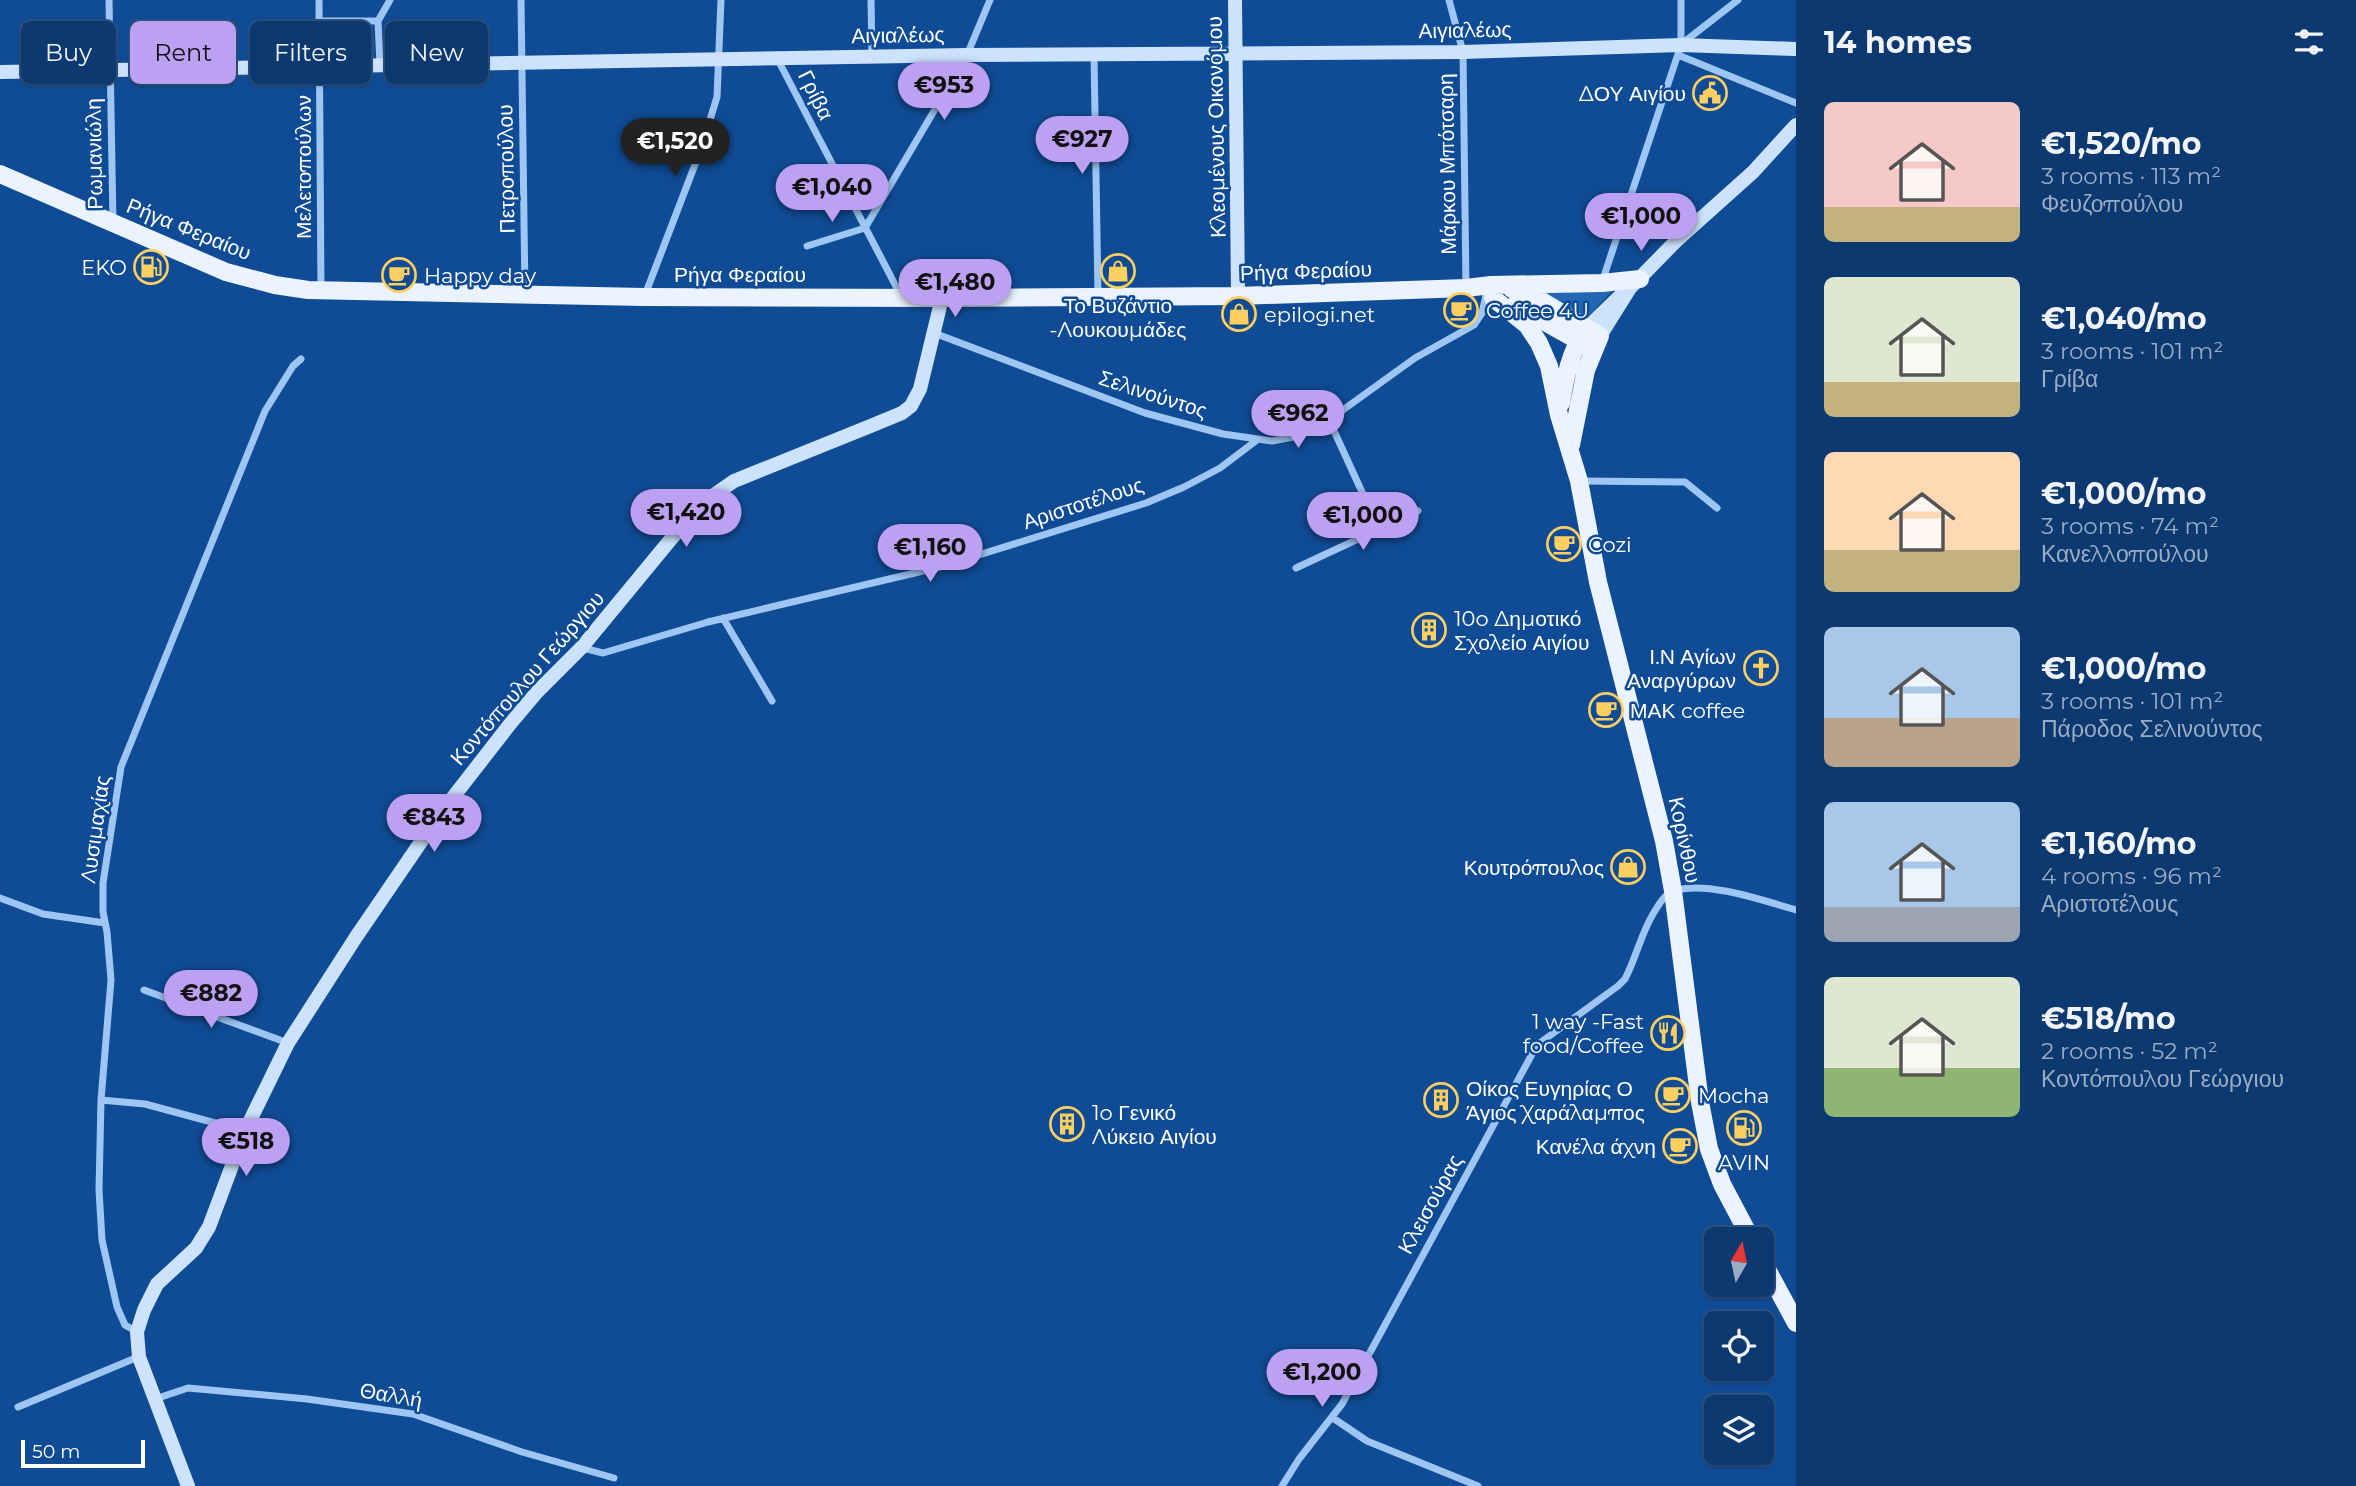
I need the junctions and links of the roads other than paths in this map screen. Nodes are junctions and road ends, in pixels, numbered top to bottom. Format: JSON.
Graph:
{"nodes":[{"id":1,"x":109,"y":0,"type":"edge"},
{"id":2,"x":319,"y":0,"type":"edge"},
{"id":3,"x":390,"y":0,"type":"edge"},
{"id":4,"x":521,"y":0,"type":"edge"},
{"id":5,"x":721,"y":0,"type":"edge"},
{"id":6,"x":871,"y":0,"type":"edge"},
{"id":7,"x":990,"y":0,"type":"edge"},
{"id":8,"x":1235,"y":0,"type":"edge"},
{"id":9,"x":1449,"y":0,"type":"edge"},
{"id":10,"x":1681,"y":0,"type":"edge"},
{"id":11,"x":1738,"y":0,"type":"edge"},
{"id":12,"x":110,"y":21,"type":"edge"},
{"id":13,"x":320,"y":21,"type":"edge"},
{"id":14,"x":371,"y":21,"type":"edge"},
{"id":15,"x":378,"y":21,"type":"junction"},
{"id":16,"x":1796,"y":49,"type":"edge"},
{"id":17,"x":1679,"y":50,"type":"junction"},
{"id":18,"x":1463,"y":52,"type":"junction"},
{"id":19,"x":1236,"y":53,"type":"junction"},
{"id":20,"x":1094,"y":54,"type":"junction"},
{"id":21,"x":967,"y":55,"type":"junction"},
{"id":22,"x":872,"y":57,"type":"junction"},
{"id":23,"x":777,"y":58,"type":"junction"},
{"id":24,"x":717,"y":60,"type":"junction"},
{"id":25,"x":522,"y":63,"type":"junction"},
{"id":26,"x":371,"y":65,"type":"edge"},
{"id":27,"x":380,"y":65,"type":"junction"},
{"id":28,"x":250,"y":67,"type":"edge"},
{"id":29,"x":116,"y":70,"type":"edge"},
{"id":30,"x":0,"y":72,"type":"edge"},
{"id":31,"x":21,"y":72,"type":"edge"},
{"id":32,"x":111,"y":84,"type":"edge"},
{"id":33,"x":320,"y":84,"type":"edge"},
{"id":34,"x":1796,"y":103,"type":"edge"},
{"id":35,"x":1796,"y":125,"type":"edge"},
{"id":36,"x":0,"y":174,"type":"edge"},
{"id":37,"x":113,"y":223,"type":"junction"},
{"id":38,"x":865,"y":228,"type":"junction"},
{"id":39,"x":807,"y":247,"type":"dead end"},
{"id":40,"x":1602,"y":283,"type":"junction"},
{"id":41,"x":1635,"y":284,"type":"junction"},
{"id":42,"x":1466,"y":288,"type":"junction"},
{"id":43,"x":321,"y":291,"type":"junction"},
{"id":44,"x":1494,"y":293,"type":"junction"},
{"id":45,"x":525,"y":295,"type":"junction"},
{"id":46,"x":1238,"y":296,"type":"junction"},
{"id":47,"x":645,"y":297,"type":"junction"},
{"id":48,"x":901,"y":297,"type":"junction"},
{"id":49,"x":1098,"y":297,"type":"junction"},
{"id":50,"x":942,"y":298,"type":"junction"},
{"id":51,"x":934,"y":333,"type":"junction"},
{"id":52,"x":1590,"y":338,"type":"junction"},
{"id":53,"x":301,"y":359,"type":"dead end"},
{"id":54,"x":1559,"y":415,"type":"junction"},
{"id":55,"x":1329,"y":420,"type":"junction"},
{"id":56,"x":1257,"y":440,"type":"junction"},
{"id":57,"x":1570,"y":448,"type":"junction"},
{"id":58,"x":1579,"y":481,"type":"junction"},
{"id":59,"x":1717,"y":508,"type":"dead end"},
{"id":60,"x":1418,"y":511,"type":"dead end"},
{"id":61,"x":1378,"y":529,"type":"junction"},
{"id":62,"x":1296,"y":568,"type":"dead end"},
{"id":63,"x":723,"y":618,"type":"junction"},
{"id":64,"x":582,"y":647,"type":"junction"},
{"id":65,"x":772,"y":701,"type":"dead end"},
{"id":66,"x":1673,"y":891,"type":"junction"},
{"id":67,"x":0,"y":898,"type":"edge"},
{"id":68,"x":1796,"y":910,"type":"edge"},
{"id":69,"x":106,"y":923,"type":"junction"},
{"id":70,"x":144,"y":990,"type":"dead end"},
{"id":71,"x":288,"y":1043,"type":"junction"},
{"id":72,"x":101,"y":1100,"type":"junction"},
{"id":73,"x":245,"y":1131,"type":"junction"},
{"id":74,"x":1745,"y":1227,"type":"edge"},
{"id":75,"x":1774,"y":1282,"type":"edge"},
{"id":76,"x":1796,"y":1323,"type":"edge"},
{"id":77,"x":136,"y":1332,"type":"junction"},
{"id":78,"x":139,"y":1357,"type":"junction"},
{"id":79,"x":155,"y":1399,"type":"junction"},
{"id":80,"x":18,"y":1407,"type":"dead end"},
{"id":81,"x":1333,"y":1418,"type":"junction"},
{"id":82,"x":614,"y":1478,"type":"dead end"},
{"id":83,"x":188,"y":1486,"type":"edge"},
{"id":84,"x":1282,"y":1486,"type":"edge"},
{"id":85,"x":1478,"y":1486,"type":"edge"}],
"edges":[{"from":1,"to":12,"type":"street","name":"Ρωμανιώλη"},
{"from":2,"to":13,"type":"street","name":"Μελετοπούλων"},
{"from":3,"to":15,"type":"street"},
{"from":4,"to":25,"type":"street","name":"Πετροπούλου"},
{"from":5,"to":24,"type":"street"},
{"from":6,"to":22,"type":"street"},
{"from":7,"to":21,"type":"street"},
{"from":8,"to":19,"type":"street","name":"Κλεομένους Οικονόμου"},
{"from":9,"to":18,"type":"street","name":"Μάρκου Μπότσαρη"},
{"from":10,"to":17,"type":"street"},
{"from":11,"to":17,"type":"street"},
{"from":14,"to":15,"type":"street"},
{"from":15,"to":27,"type":"street"},
{"from":16,"to":17,"type":"street","name":"Αιγιαλέως"},
{"from":17,"to":18,"type":"street","name":"Αιγιαλέως"},
{"from":17,"to":34,"type":"street"},
{"from":17,"to":40,"type":"street"},
{"from":18,"to":19,"type":"street","name":"Αιγιαλέως"},
{"from":18,"to":42,"type":"street","name":"Μάρκου Μπότσαρη"},
{"from":19,"to":20,"type":"street","name":"Αιγιαλέως"},
{"from":19,"to":46,"type":"street","name":"Κλεομένους Οικονόμου"},
{"from":20,"to":21,"type":"street","name":"Αιγιαλέως"},
{"from":20,"to":49,"type":"street"},
{"from":21,"to":22,"type":"street","name":"Αιγιαλέως"},
{"from":21,"to":38,"type":"street"},
{"from":22,"to":23,"type":"street","name":"Αιγιαλέως"},
{"from":23,"to":24,"type":"street","name":"Αιγιαλέως"},
{"from":23,"to":38,"type":"street","name":"Γρίβα"},
{"from":24,"to":25,"type":"street","name":"Αιγιαλέως"},
{"from":24,"to":47,"type":"street"},
{"from":25,"to":27,"type":"street","name":"Αιγιαλέως"},
{"from":25,"to":45,"type":"street","name":"Πετροπούλου"},
{"from":26,"to":27,"type":"street","name":"Αιγιαλέως"},
{"from":28,"to":29,"type":"street","name":"Αιγιαλέως"},
{"from":30,"to":31,"type":"street","name":"Αιγιαλέως"},
{"from":32,"to":37,"type":"street","name":"Ρωμανιώλη"},
{"from":33,"to":43,"type":"street","name":"Μελετοπούλων"},
{"from":35,"to":41,"type":"street"},
{"from":36,"to":37,"type":"main road","name":"Ρήγα Φεραίου"},
{"from":37,"to":43,"type":"main road","name":"Ρήγα Φεραίου"},
{"from":38,"to":39,"type":"street"},
{"from":38,"to":48,"type":"street","name":"Γρίβα"},
{"from":40,"to":41,"type":"main road"},
{"from":40,"to":44,"type":"main road"},
{"from":41,"to":52,"type":"street"},
{"from":42,"to":44,"type":"main road"},
{"from":42,"to":46,"type":"main road","name":"Ρήγα Φεραίου"},
{"from":43,"to":45,"type":"main road","name":"Ρήγα Φεραίου"},
{"from":44,"to":52,"type":"main road"},
{"from":44,"to":54,"type":"main road","name":"Κορίνθου"},
{"from":44,"to":55,"type":"street","name":"Σελινούντος"},
{"from":45,"to":47,"type":"main road","name":"Ρήγα Φεραίου"},
{"from":46,"to":49,"type":"main road","name":"Ρήγα Φεραίου"},
{"from":47,"to":48,"type":"main road","name":"Ρήγα Φεραίου"},
{"from":48,"to":50,"type":"main road","name":"Ρήγα Φεραίου"},
{"from":49,"to":50,"type":"main road","name":"Ρήγα Φεραίου"},
{"from":50,"to":51,"type":"street","name":"Κοντόπουλου Γεώργιου"},
{"from":51,"to":56,"type":"street","name":"Σελινούντος"},
{"from":51,"to":64,"type":"street","name":"Κοντόπουλου Γεώργιου"},
{"from":52,"to":54,"type":"main road"},
{"from":52,"to":57,"type":"main road","name":"Κορίνθου"},
{"from":53,"to":69,"type":"street","name":"Λυσιμαχίας"},
{"from":54,"to":57,"type":"main road","name":"Κορίνθου"},
{"from":55,"to":56,"type":"street","name":"Σελινούντος"},
{"from":55,"to":61,"type":"street"},
{"from":56,"to":63,"type":"street","name":"Αριστοτέλους"},
{"from":57,"to":58,"type":"main road","name":"Κορίνθου"},
{"from":58,"to":59,"type":"street"},
{"from":58,"to":66,"type":"main road","name":"Κορίνθου"},
{"from":60,"to":61,"type":"street"},
{"from":61,"to":62,"type":"street"},
{"from":63,"to":64,"type":"street","name":"Αριστοτέλους"},
{"from":63,"to":65,"type":"street"},
{"from":64,"to":71,"type":"street","name":"Κοντόπουλου Γεώργιου"},
{"from":66,"to":68,"type":"street"},
{"from":66,"to":74,"type":"main road","name":"Κορίνθου"},
{"from":66,"to":81,"type":"street","name":"Κλεισούρας"},
{"from":67,"to":69,"type":"street"},
{"from":69,"to":72,"type":"street","name":"Λυσιμαχίας"},
{"from":70,"to":71,"type":"street"},
{"from":71,"to":73,"type":"street","name":"Κοντόπουλου Γεώργιου"},
{"from":72,"to":73,"type":"street"},
{"from":72,"to":77,"type":"street","name":"Λυσιμαχίας"},
{"from":73,"to":77,"type":"street","name":"Κοντόπουλου Γεώργιου"},
{"from":75,"to":76,"type":"main road"},
{"from":77,"to":78,"type":"street","name":"Κοντόπουλου Γεώργιου"},
{"from":78,"to":79,"type":"street","name":"Κοντόπουλου Γεώργιου"},
{"from":78,"to":80,"type":"street"},
{"from":79,"to":82,"type":"street","name":"Θαλλή"},
{"from":79,"to":83,"type":"street","name":"Κοντόπουλου Γεώργιου"},
{"from":81,"to":84,"type":"street","name":"Κλεισούρας"},
{"from":81,"to":85,"type":"street"}]}
